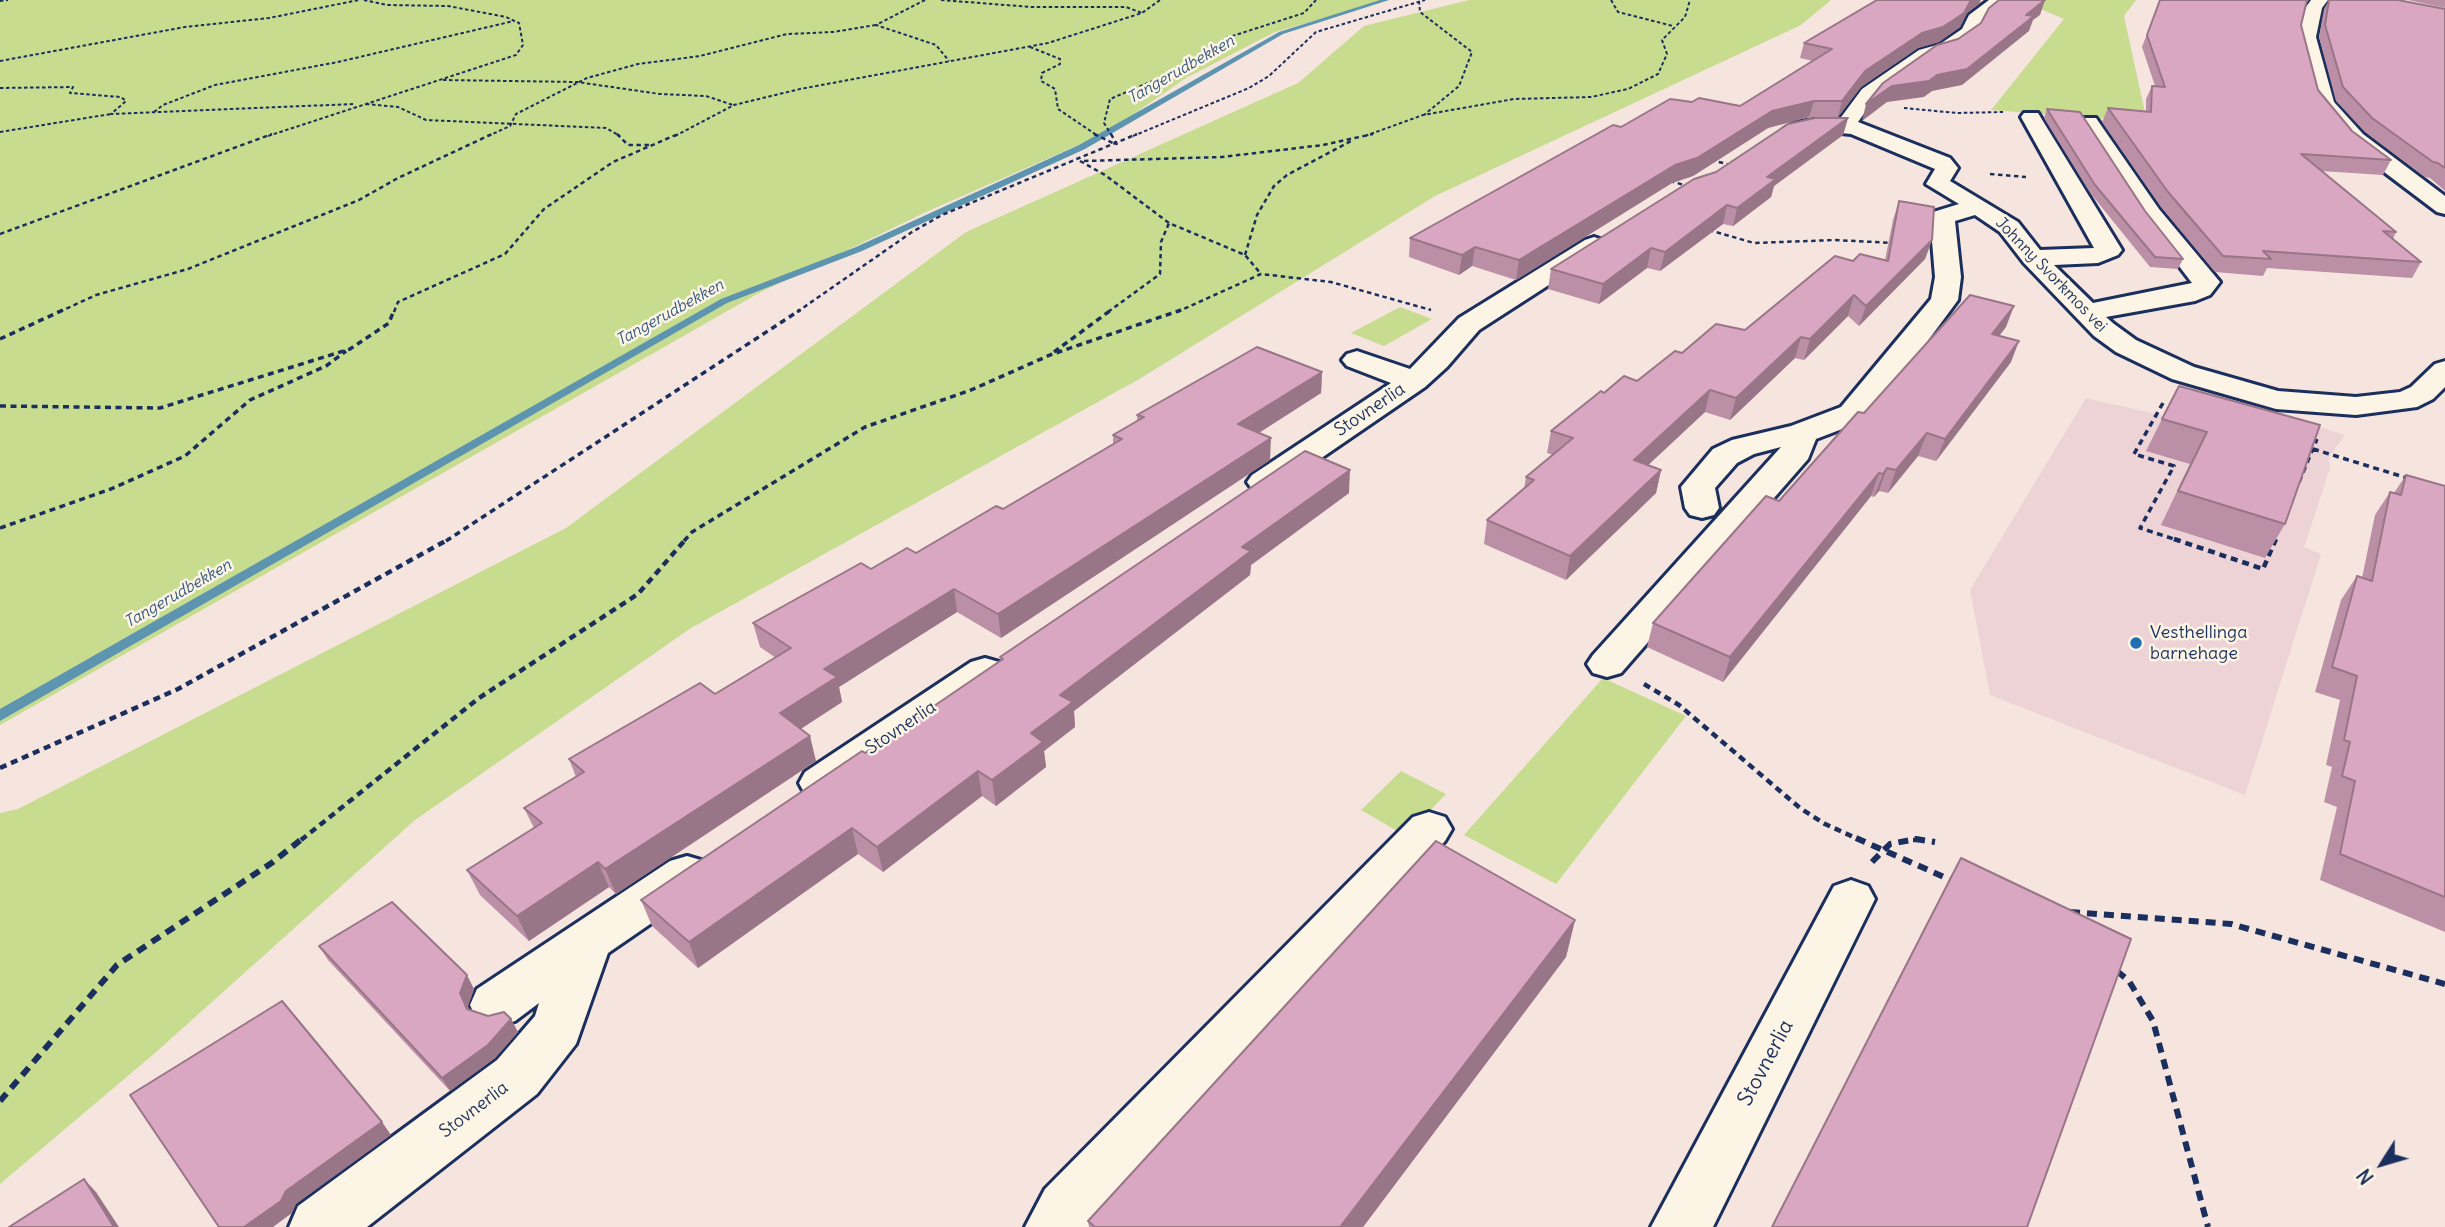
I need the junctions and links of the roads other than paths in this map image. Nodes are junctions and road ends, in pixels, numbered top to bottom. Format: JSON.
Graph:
{"nodes":[{"id":1,"x":1999,"y":0,"type":"edge"},
{"id":2,"x":2320,"y":0,"type":"edge"},
{"id":3,"x":2031,"y":117,"type":"road end"},
{"id":4,"x":2089,"y":122,"type":"edge"},
{"id":5,"x":1845,"y":126,"type":"junction"},
{"id":6,"x":1720,"y":162,"type":"edge"},
{"id":7,"x":1979,"y":206,"type":"junction"},
{"id":8,"x":2445,"y":207,"type":"edge"},
{"id":9,"x":1610,"y":235,"type":"edge"},
{"id":10,"x":2033,"y":258,"type":"junction"},
{"id":11,"x":2086,"y":314,"type":"junction"},
{"id":12,"x":1357,"y":360,"type":"dead end"},
{"id":13,"x":2445,"y":370,"type":"edge"},
{"id":14,"x":1414,"y":380,"type":"junction"},
{"id":15,"x":2434,"y":398,"type":"edge"},
{"id":16,"x":1801,"y":433,"type":"junction"},
{"id":17,"x":1230,"y":505,"type":"edge"},
{"id":18,"x":1702,"y":508,"type":"dead end"},
{"id":19,"x":1012,"y":653,"type":"edge"},
{"id":20,"x":1607,"y":664,"type":"road end"},
{"id":21,"x":783,"y":809,"type":"edge"},
{"id":22,"x":1429,"y":829,"type":"dead end"},
{"id":23,"x":714,"y":855,"type":"edge"},
{"id":24,"x":1851,"y":900,"type":"road end"},
{"id":25,"x":587,"y":941,"type":"junction"},
{"id":26,"x":496,"y":1005,"type":"dead end"},
{"id":27,"x":319,"y":1227,"type":"edge"},
{"id":28,"x":1055,"y":1227,"type":"edge"},
{"id":29,"x":1681,"y":1227,"type":"edge"}],
"edges":[{"from":1,"to":5,"type":"street"},
{"from":2,"to":8,"type":"street"},
{"from":3,"to":10,"type":"street"},
{"from":4,"to":11,"type":"street"},
{"from":5,"to":6,"type":"street","name":"Johnny Svorkmos vei"},
{"from":5,"to":7,"type":"street","name":"Johnny Svorkmos vei"},
{"from":7,"to":10,"type":"street","name":"Johnny Svorkmos vei"},
{"from":7,"to":16,"type":"street"},
{"from":9,"to":14,"type":"street","name":"Stovnerlia"},
{"from":10,"to":11,"type":"street","name":"Johnny Svorkmos vei"},
{"from":11,"to":15,"type":"street","name":"Johnny Svorkmos vei"},
{"from":12,"to":14,"type":"street"},
{"from":13,"to":15,"type":"street","name":"Johnny Svorkmos vei"},
{"from":14,"to":17,"type":"street","name":"Stovnerlia"},
{"from":16,"to":18,"type":"street"},
{"from":16,"to":20,"type":"street"},
{"from":19,"to":21,"type":"street","name":"Stovnerlia"},
{"from":22,"to":28,"type":"street"},
{"from":23,"to":25,"type":"street"},
{"from":24,"to":29,"type":"street","name":"Stovnerlia"},
{"from":25,"to":26,"type":"street"},
{"from":25,"to":27,"type":"street","name":"Stovnerlia"}]}
